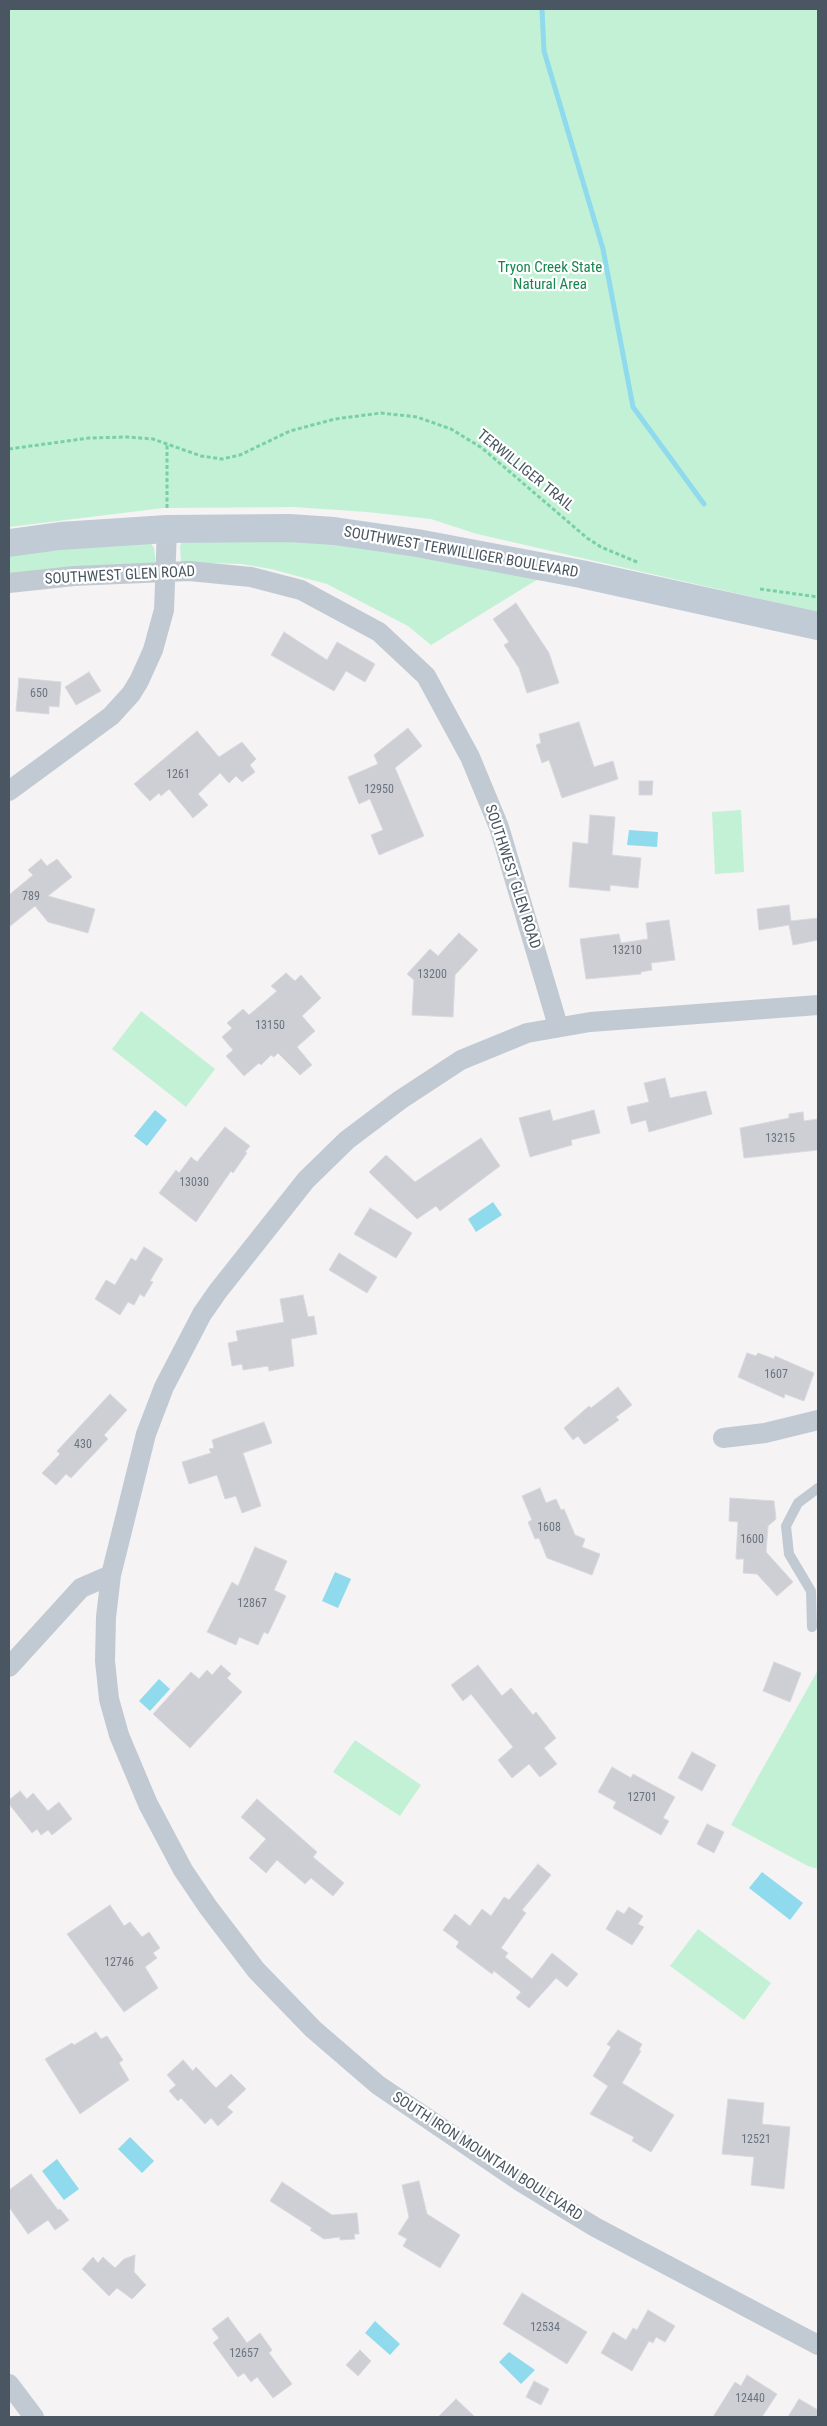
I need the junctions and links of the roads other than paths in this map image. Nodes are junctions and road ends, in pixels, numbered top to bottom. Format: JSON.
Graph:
{"nodes":[{"id":1,"x":167,"y":529,"type":"junction"},
{"id":2,"x":9,"y":543,"type":"edge"},
{"id":3,"x":166,"y":572,"type":"junction"},
{"id":4,"x":9,"y":583,"type":"edge"},
{"id":5,"x":818,"y":626,"type":"edge"},
{"id":6,"x":9,"y":791,"type":"edge"},
{"id":7,"x":818,"y":1005,"type":"edge"},
{"id":8,"x":558,"y":1026,"type":"junction"},
{"id":9,"x":818,"y":1420,"type":"edge"},
{"id":10,"x":723,"y":1438,"type":"dead end"},
{"id":11,"x":818,"y":1488,"type":"edge"},
{"id":12,"x":112,"y":1575,"type":"junction"},
{"id":13,"x":812,"y":1627,"type":"dead end"},
{"id":14,"x":9,"y":1667,"type":"edge"},
{"id":15,"x":818,"y":2345,"type":"edge"},
{"id":16,"x":9,"y":2384,"type":"edge"},
{"id":17,"x":34,"y":2417,"type":"edge"}],
"edges":[{"from":1,"to":2,"type":"main road","name":"SOUTHWEST TERWILLIGER BOULEVARD"},
{"from":1,"to":3,"type":"street"},
{"from":1,"to":5,"type":"main road","name":"SOUTHWEST TERWILLIGER BOULEVARD"},
{"from":3,"to":4,"type":"street","name":"SOUTHWEST GLEN ROAD"},
{"from":3,"to":6,"type":"street"},
{"from":3,"to":8,"type":"street","name":"SOUTHWEST GLEN ROAD"},
{"from":7,"to":8,"type":"street","name":"SOUTH IRON MOUNTAIN BOULEVARD"},
{"from":8,"to":12,"type":"street","name":"SOUTH IRON MOUNTAIN BOULEVARD"},
{"from":9,"to":10,"type":"street"},
{"from":11,"to":13,"type":"lane"},
{"from":12,"to":14,"type":"street"},
{"from":12,"to":15,"type":"street","name":"SOUTH IRON MOUNTAIN BOULEVARD"},
{"from":16,"to":17,"type":"street"}]}
